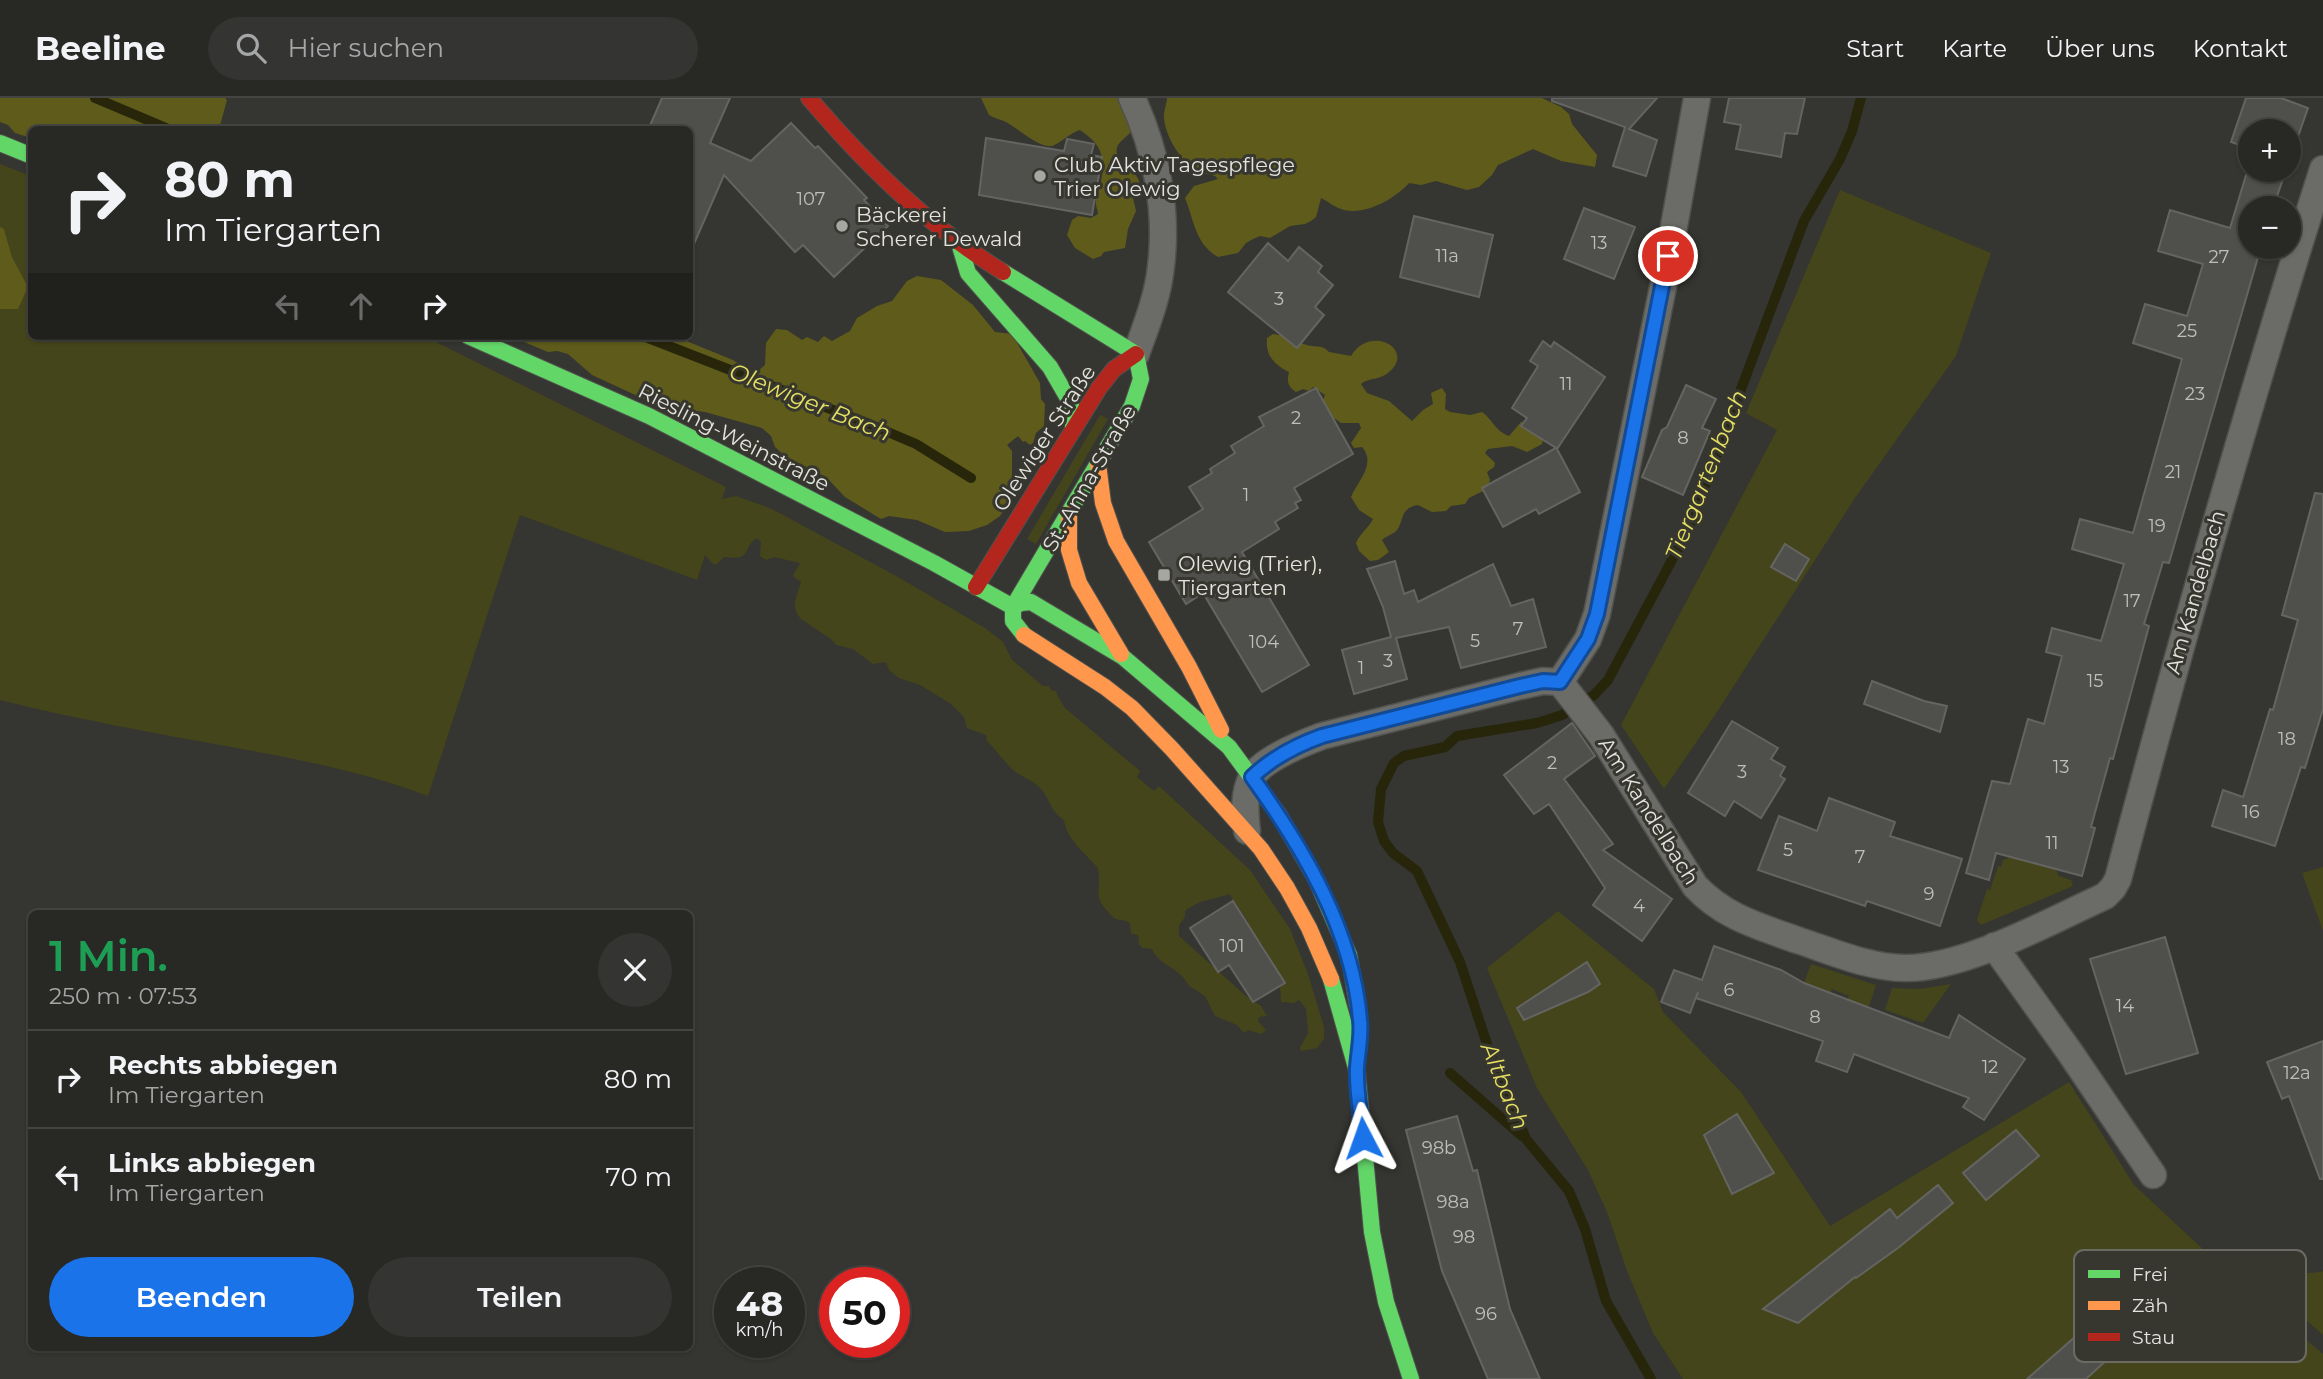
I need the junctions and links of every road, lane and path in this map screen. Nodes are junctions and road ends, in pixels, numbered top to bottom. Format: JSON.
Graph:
{"nodes":[{"id":1,"x":809,"y":98,"type":"edge"},
{"id":2,"x":1132,"y":98,"type":"edge"},
{"id":3,"x":1697,"y":98,"type":"edge"},
{"id":4,"x":0,"y":143,"type":"edge"},
{"id":5,"x":28,"y":154,"type":"edge"},
{"id":6,"x":2323,"y":169,"type":"edge"},
{"id":7,"x":958,"y":242,"type":"junction"},
{"id":8,"x":477,"y":340,"type":"edge"},
{"id":9,"x":1136,"y":354,"type":"junction"},
{"id":10,"x":1073,"y":427,"type":"junction"},
{"id":11,"x":1098,"y":464,"type":"junction"},
{"id":12,"x":1069,"y":514,"type":"junction"},
{"id":13,"x":976,"y":587,"type":"junction"},
{"id":14,"x":1013,"y":607,"type":"junction"},
{"id":15,"x":1123,"y":657,"type":"junction"},
{"id":16,"x":1574,"y":698,"type":"junction"},
{"id":17,"x":1229,"y":747,"type":"junction"},
{"id":18,"x":1252,"y":777,"type":"junction"},
{"id":19,"x":1247,"y":831,"type":"junction"},
{"id":20,"x":1994,"y":947,"type":"junction"},
{"id":21,"x":1357,"y":1071,"type":"junction"},
{"id":22,"x":2153,"y":1175,"type":"dead end"},
{"id":23,"x":1411,"y":1379,"type":"edge"}],
"edges":[{"from":1,"to":7,"type":"main road"},
{"from":2,"to":9,"type":"street","name":"St.-Anna-Straße"},
{"from":3,"to":16,"type":"street"},
{"from":4,"to":5,"type":"main road"},
{"from":6,"to":20,"type":"street","name":"Am Kandelbach"},
{"from":7,"to":9,"type":"main road"},
{"from":7,"to":10,"type":"main road"},
{"from":8,"to":13,"type":"main road","name":"Riesling-Weinstraße"},
{"from":9,"to":10,"type":"main road","name":"Olewiger Straße"},
{"from":9,"to":11,"type":"main road","name":"St.-Anna-Straße"},
{"from":10,"to":13,"type":"main road","name":"Olewiger Straße"},
{"from":11,"to":12,"type":"main road","name":"St.-Anna-Straße"},
{"from":11,"to":17,"type":"main road"},
{"from":12,"to":14,"type":"main road","name":"St.-Anna-Straße"},
{"from":12,"to":15,"type":"main road"},
{"from":13,"to":14,"type":"main road"},
{"from":14,"to":15,"type":"main road"},
{"from":14,"to":19,"type":"main road"},
{"from":15,"to":17,"type":"main road"},
{"from":16,"to":18,"type":"street"},
{"from":16,"to":20,"type":"street","name":"Am Kandelbach"},
{"from":17,"to":18,"type":"main road"},
{"from":18,"to":19,"type":"street"},
{"from":18,"to":21,"type":"main road"},
{"from":19,"to":21,"type":"main road"},
{"from":20,"to":22,"type":"street"},
{"from":21,"to":23,"type":"main road"}]}
